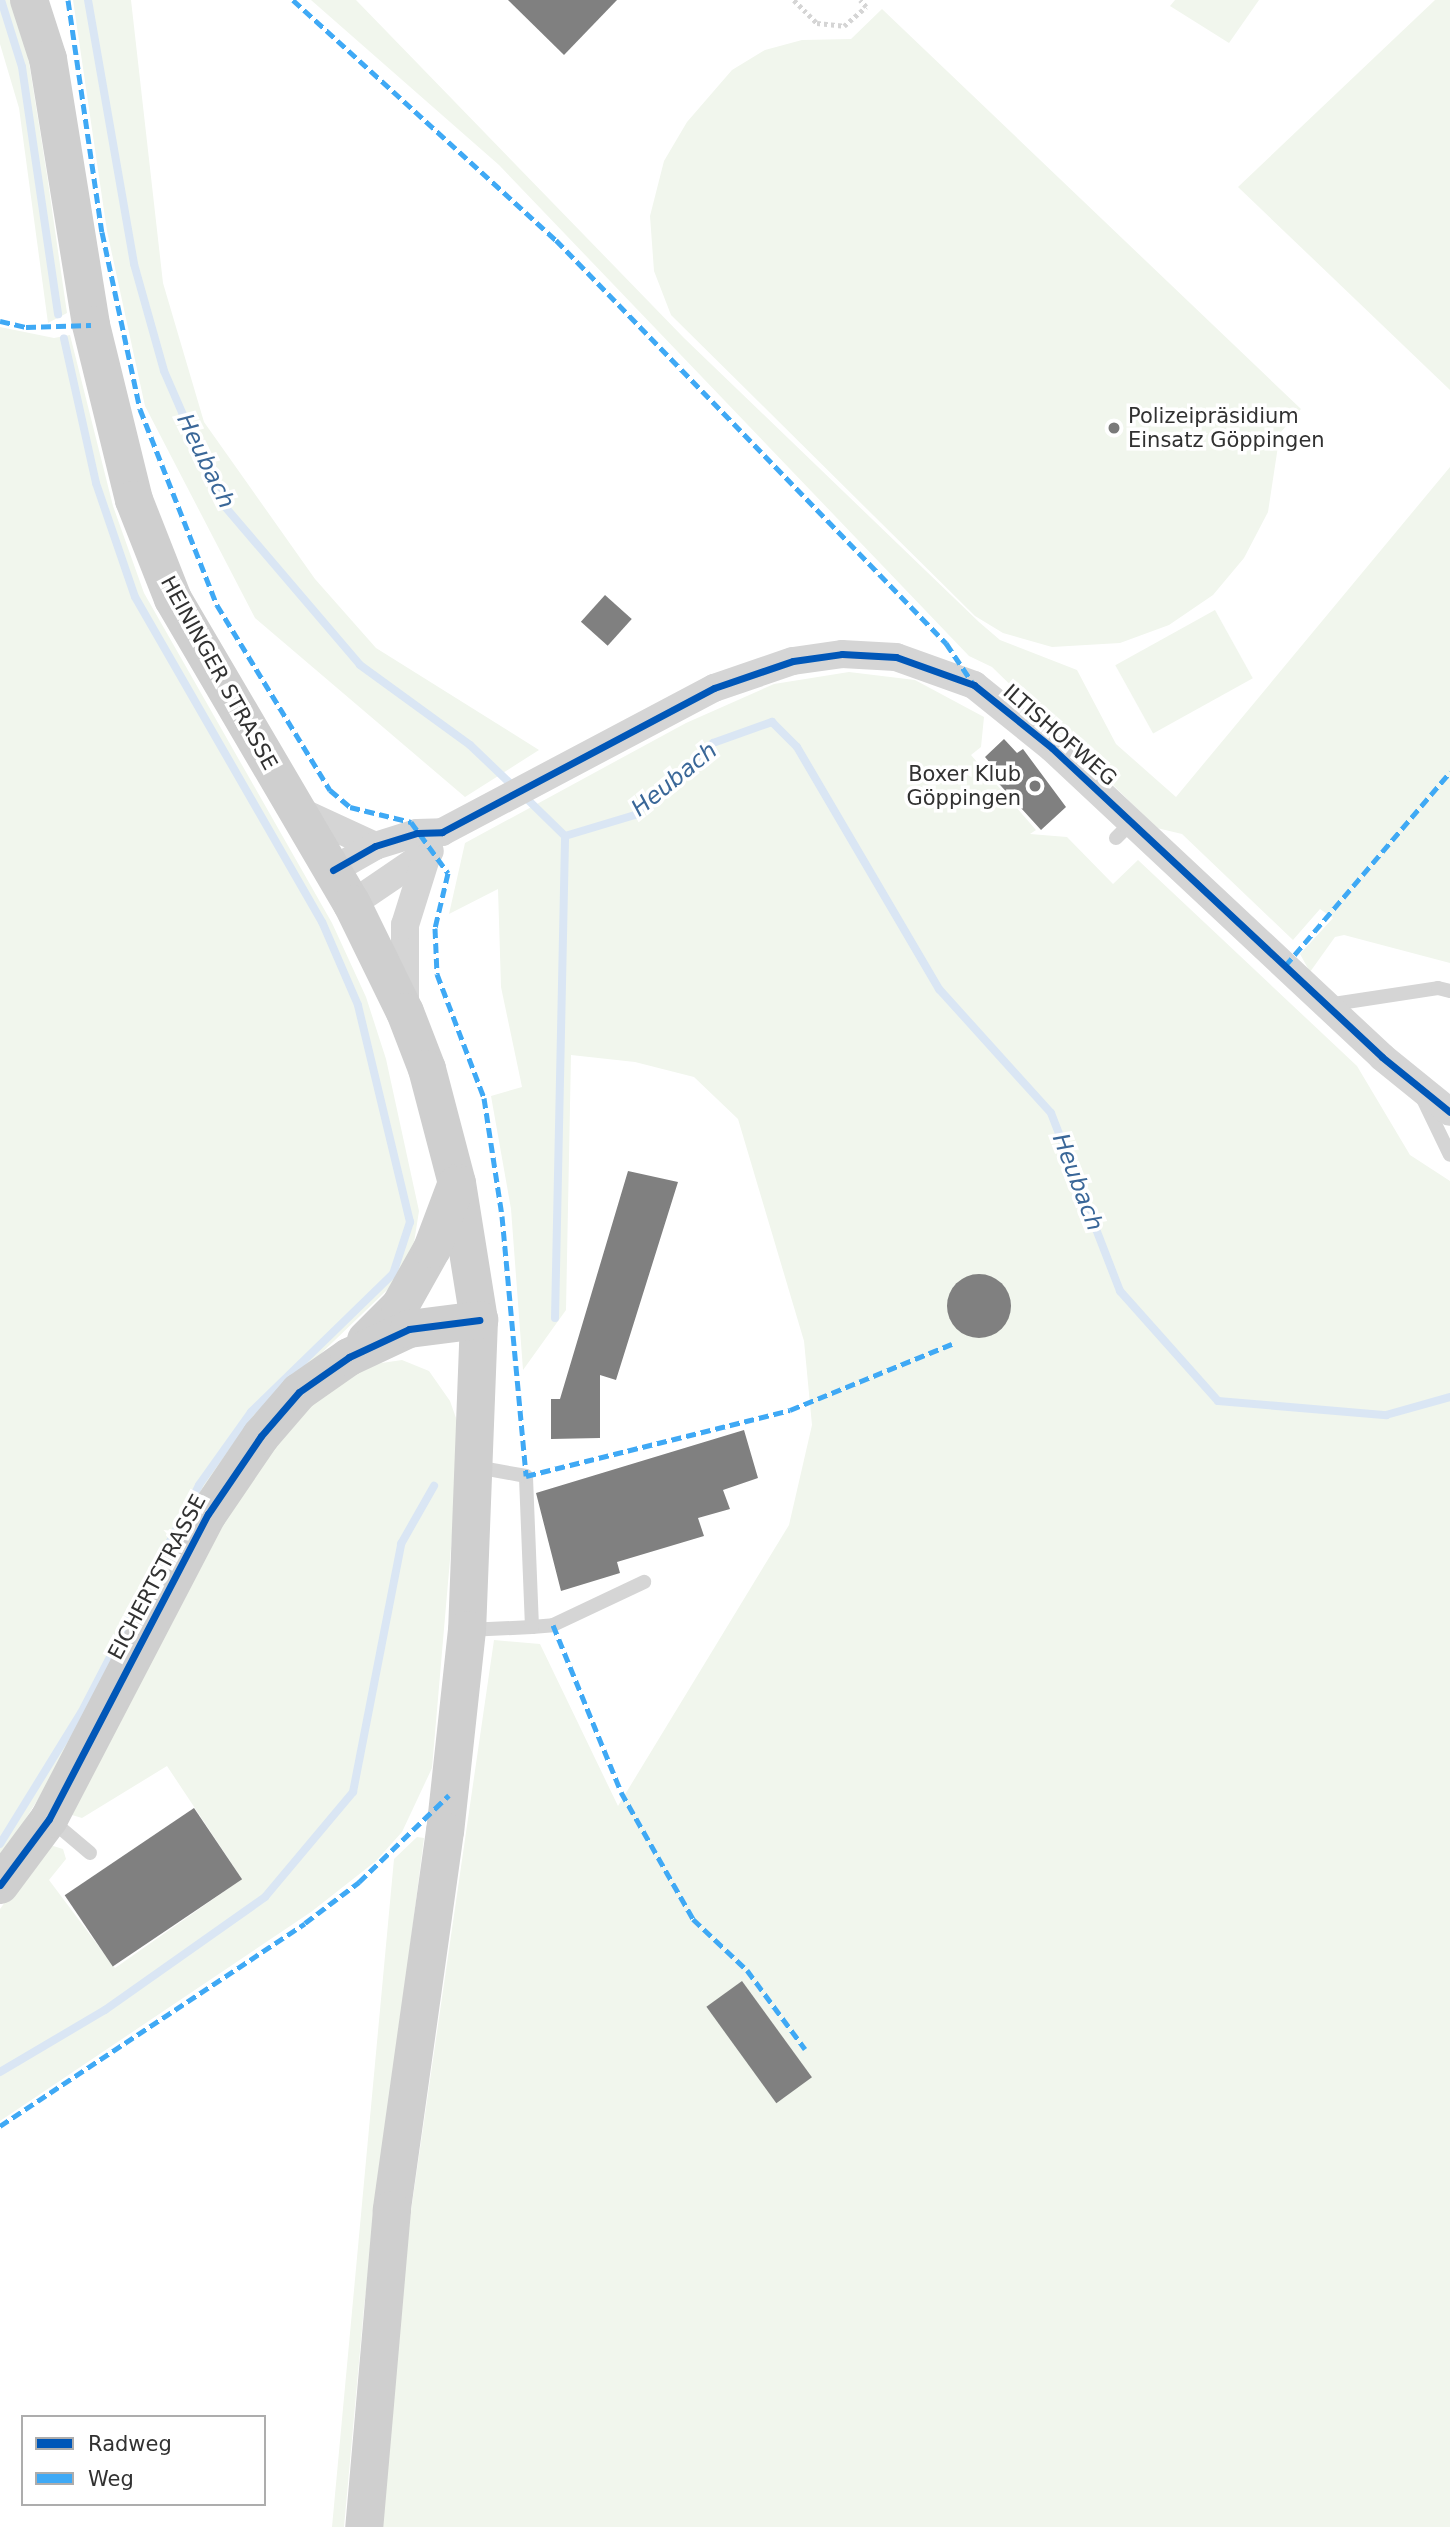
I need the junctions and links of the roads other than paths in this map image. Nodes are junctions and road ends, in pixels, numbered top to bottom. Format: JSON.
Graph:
{"nodes":[{"id":1,"x":29,"y":0,"type":"edge"},
{"id":2,"x":297,"y":810,"type":"junction"},
{"id":3,"x":451,"y":828,"type":"junction"},
{"id":4,"x":375,"y":846,"type":"junction"},
{"id":5,"x":426,"y":858,"type":"junction"},
{"id":6,"x":333,"y":870,"type":"junction"},
{"id":7,"x":352,"y":904,"type":"junction"},
{"id":8,"x":1450,"y":991,"type":"edge"},
{"id":9,"x":1327,"y":1006,"type":"junction"},
{"id":10,"x":405,"y":1012,"type":"junction"},
{"id":11,"x":1415,"y":1084,"type":"junction"},
{"id":12,"x":1450,"y":1112,"type":"edge"},
{"id":13,"x":1450,"y":1156,"type":"edge"},
{"id":14,"x":457,"y":1183,"type":"junction"},
{"id":15,"x":479,"y":1320,"type":"junction"},
{"id":16,"x":349,"y":1357,"type":"junction"},
{"id":17,"x":475,"y":1467,"type":"junction"},
{"id":18,"x":644,"y":1582,"type":"dead end"},
{"id":19,"x":532,"y":1627,"type":"junction"},
{"id":20,"x":467,"y":1630,"type":"junction"},
{"id":21,"x":50,"y":1819,"type":"junction"},
{"id":22,"x":90,"y":1853,"type":"dead end"},
{"id":23,"x":0,"y":1885,"type":"edge"},
{"id":24,"x":364,"y":2527,"type":"edge"}],
"edges":[{"from":1,"to":2,"type":"main road","name":"HEININGER STRASSE"},
{"from":2,"to":4,"type":"street"},
{"from":2,"to":6,"type":"main road","name":"HEININGER STRASSE"},
{"from":3,"to":4,"type":"street","name":"ILTISHOFWEG"},
{"from":3,"to":5,"type":"street"},
{"from":3,"to":9,"type":"street","name":"ILTISHOFWEG"},
{"from":4,"to":6,"type":"street","name":"ILTISHOFWEG"},
{"from":5,"to":7,"type":"street"},
{"from":5,"to":10,"type":"street"},
{"from":6,"to":7,"type":"main road","name":"HEININGER STRASSE"},
{"from":7,"to":10,"type":"main road","name":"HEININGER STRASSE"},
{"from":8,"to":9,"type":"lane"},
{"from":9,"to":11,"type":"street","name":"ILTISHOFWEG"},
{"from":10,"to":14,"type":"main road","name":"HEININGER STRASSE"},
{"from":11,"to":12,"type":"street","name":"ILTISHOFWEG"},
{"from":11,"to":13,"type":"lane"},
{"from":14,"to":15,"type":"main road","name":"HEININGER STRASSE"},
{"from":14,"to":16,"type":"main road"},
{"from":15,"to":16,"type":"main road","name":"EICHERTSTRASSE"},
{"from":15,"to":17,"type":"main road","name":"HEININGER STRASSE"},
{"from":16,"to":21,"type":"main road","name":"EICHERTSTRASSE"},
{"from":17,"to":19,"type":"lane"},
{"from":17,"to":20,"type":"main road","name":"HEININGER STRASSE"},
{"from":18,"to":19,"type":"lane"},
{"from":19,"to":20,"type":"lane"},
{"from":20,"to":24,"type":"main road","name":"HEININGER STRASSE"},
{"from":21,"to":22,"type":"lane"},
{"from":21,"to":23,"type":"main road","name":"EICHERTSTRASSE"}]}
